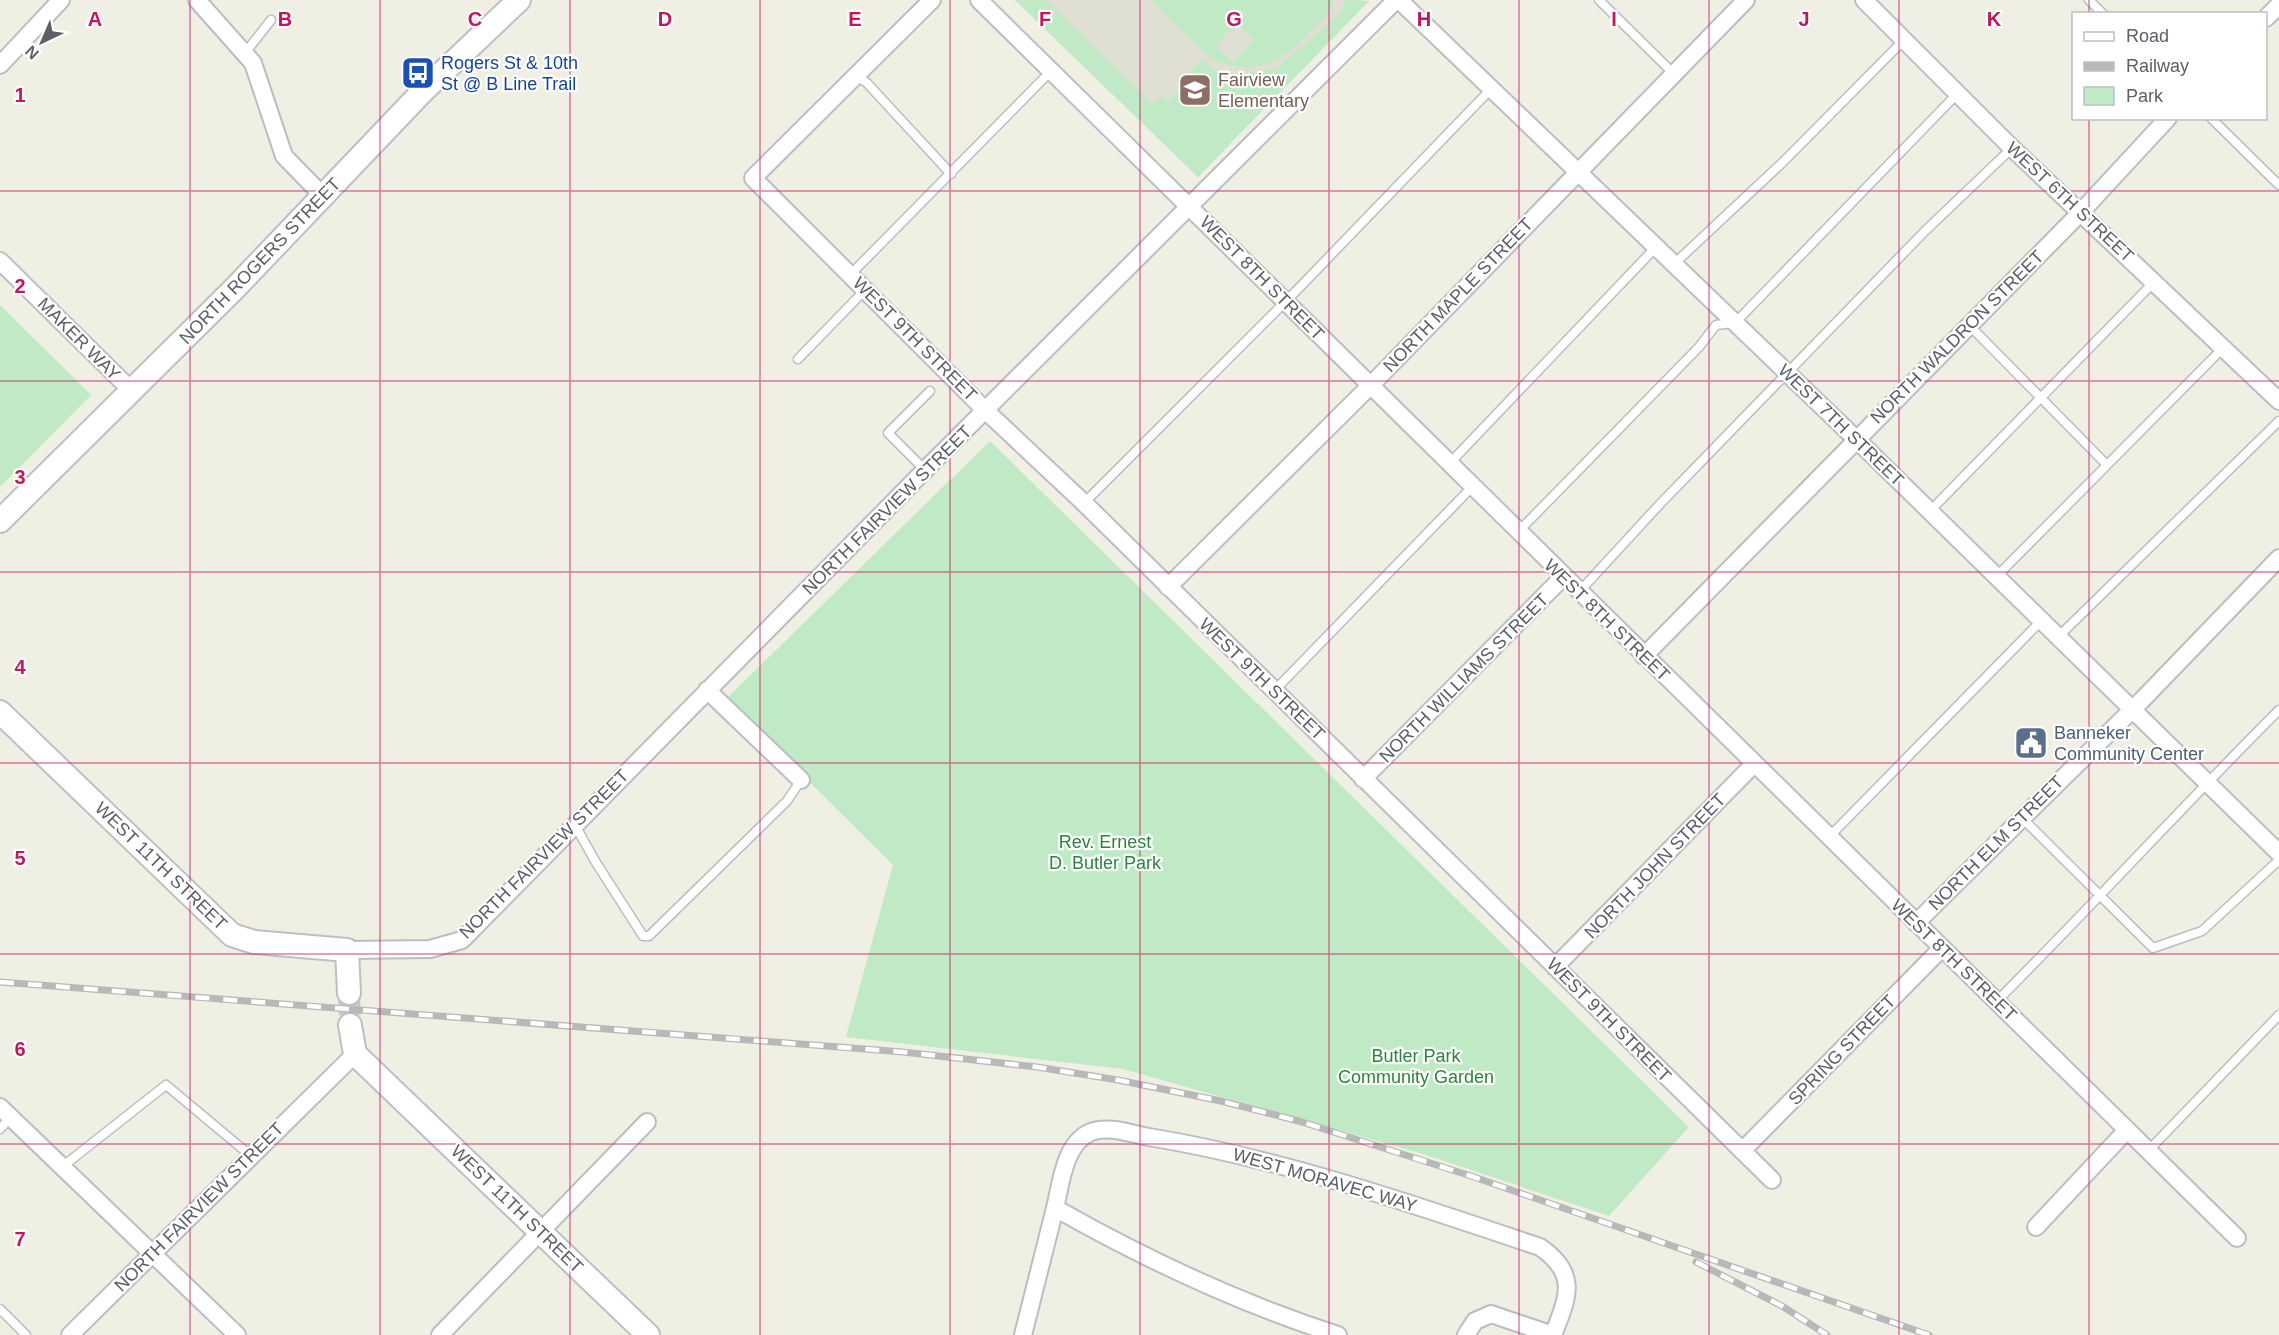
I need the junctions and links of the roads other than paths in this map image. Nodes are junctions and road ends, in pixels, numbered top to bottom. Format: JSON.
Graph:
{"nodes":[{"id":1,"x":61,"y":0,"type":"edge"},
{"id":2,"x":197,"y":0,"type":"edge"},
{"id":3,"x":519,"y":0,"type":"edge"},
{"id":4,"x":932,"y":0,"type":"edge"},
{"id":5,"x":980,"y":0,"type":"edge"},
{"id":6,"x":1397,"y":0,"type":"edge"},
{"id":7,"x":1599,"y":0,"type":"edge"},
{"id":8,"x":1746,"y":0,"type":"edge"},
{"id":9,"x":1864,"y":0,"type":"edge"},
{"id":10,"x":2089,"y":0,"type":"edge"},
{"id":11,"x":2279,"y":5,"type":"edge"},
{"id":12,"x":2101,"y":12,"type":"edge"},
{"id":13,"x":2267,"y":16,"type":"edge"},
{"id":14,"x":271,"y":20,"type":"dead end"},
{"id":15,"x":1904,"y":40,"type":"junction"},
{"id":16,"x":245,"y":53,"type":"junction"},
{"id":17,"x":0,"y":64,"type":"edge"},
{"id":18,"x":1052,"y":70,"type":"junction"},
{"id":19,"x":1673,"y":73,"type":"junction"},
{"id":20,"x":856,"y":75,"type":"junction"},
{"id":21,"x":1491,"y":89,"type":"junction"},
{"id":22,"x":1958,"y":93,"type":"junction"},
{"id":23,"x":2166,"y":120,"type":"edge"},
{"id":24,"x":2213,"y":120,"type":"edge"},
{"id":25,"x":2012,"y":148,"type":"junction"},
{"id":26,"x":1576,"y":172,"type":"junction"},
{"id":27,"x":951,"y":174,"type":"junction"},
{"id":28,"x":2279,"y":185,"type":"edge"},
{"id":29,"x":324,"y":197,"type":"junction"},
{"id":30,"x":1190,"y":206,"type":"junction"},
{"id":31,"x":2081,"y":212,"type":"junction"},
{"id":32,"x":1656,"y":248,"type":"junction"},
{"id":33,"x":0,"y":261,"type":"edge"},
{"id":34,"x":1674,"y":264,"type":"junction"},
{"id":35,"x":851,"y":274,"type":"junction"},
{"id":36,"x":2154,"y":281,"type":"junction"},
{"id":37,"x":866,"y":289,"type":"junction"},
{"id":38,"x":1286,"y":301,"type":"junction"},
{"id":39,"x":1735,"y":323,"type":"junction"},
{"id":40,"x":1969,"y":325,"type":"junction"},
{"id":41,"x":2224,"y":347,"type":"junction"},
{"id":42,"x":798,"y":359,"type":"dead end"},
{"id":43,"x":1787,"y":373,"type":"junction"},
{"id":44,"x":1371,"y":385,"type":"junction"},
{"id":45,"x":132,"y":391,"type":"junction"},
{"id":46,"x":930,"y":391,"type":"dead end"},
{"id":47,"x":2042,"y":396,"type":"junction"},
{"id":48,"x":2279,"y":401,"type":"edge"},
{"id":49,"x":986,"y":411,"type":"junction"},
{"id":50,"x":2279,"y":421,"type":"edge"},
{"id":51,"x":1856,"y":439,"type":"junction"},
{"id":52,"x":1449,"y":464,"type":"junction"},
{"id":53,"x":2106,"y":464,"type":"junction"},
{"id":54,"x":925,"y":470,"type":"junction"},
{"id":55,"x":1472,"y":487,"type":"junction"},
{"id":56,"x":1084,"y":503,"type":"junction"},
{"id":57,"x":1930,"y":511,"type":"junction"},
{"id":58,"x":0,"y":521,"type":"edge"},
{"id":59,"x":1517,"y":532,"type":"junction"},
{"id":60,"x":2279,"y":558,"type":"edge"},
{"id":61,"x":1997,"y":576,"type":"junction"},
{"id":62,"x":1563,"y":577,"type":"junction"},
{"id":63,"x":1168,"y":587,"type":"junction"},
{"id":64,"x":1579,"y":592,"type":"junction"},
{"id":65,"x":2042,"y":620,"type":"junction"},
{"id":66,"x":2058,"y":637,"type":"junction"},
{"id":67,"x":1644,"y":656,"type":"junction"},
{"id":68,"x":707,"y":690,"type":"junction"},
{"id":69,"x":1274,"y":691,"type":"junction"},
{"id":70,"x":2132,"y":709,"type":"junction"},
{"id":71,"x":2279,"y":710,"type":"edge"},
{"id":72,"x":0,"y":712,"type":"edge"},
{"id":73,"x":1754,"y":764,"type":"junction"},
{"id":74,"x":1363,"y":778,"type":"junction"},
{"id":75,"x":801,"y":780,"type":"joint"},
{"id":76,"x":2206,"y":782,"type":"junction"},
{"id":77,"x":2022,"y":818,"type":"junction"},
{"id":78,"x":575,"y":825,"type":"junction"},
{"id":79,"x":1829,"y":838,"type":"junction"},
{"id":80,"x":2278,"y":852,"type":"edge"},
{"id":81,"x":2100,"y":897,"type":"junction"},
{"id":82,"x":1916,"y":923,"type":"junction"},
{"id":83,"x":1942,"y":948,"type":"junction"},
{"id":84,"x":347,"y":950,"type":"junction"},
{"id":85,"x":1555,"y":968,"type":"junction"},
{"id":86,"x":349,"y":993,"type":"tunnel mouth"},
{"id":87,"x":1996,"y":1002,"type":"junction"},
{"id":88,"x":2279,"y":1015,"type":"edge"},
{"id":89,"x":350,"y":1025,"type":"tunnel mouth"},
{"id":90,"x":355,"y":1054,"type":"junction"},
{"id":91,"x":4,"y":1117,"type":"edge"},
{"id":92,"x":647,"y":1122,"type":"dead end"},
{"id":93,"x":2127,"y":1130,"type":"junction"},
{"id":94,"x":1742,"y":1151,"type":"junction"},
{"id":95,"x":2148,"y":1151,"type":"junction"},
{"id":96,"x":251,"y":1156,"type":"junction"},
{"id":97,"x":62,"y":1167,"type":"junction"},
{"id":98,"x":1772,"y":1180,"type":"dead end"},
{"id":99,"x":1055,"y":1208,"type":"junction"},
{"id":100,"x":2036,"y":1227,"type":"dead end"},
{"id":101,"x":542,"y":1232,"type":"junction"},
{"id":102,"x":2237,"y":1238,"type":"dead end"},
{"id":103,"x":153,"y":1252,"type":"junction"},
{"id":104,"x":0,"y":1309,"type":"edge"},
{"id":105,"x":26,"y":1335,"type":"edge"},
{"id":106,"x":70,"y":1335,"type":"edge"},
{"id":107,"x":237,"y":1335,"type":"edge"},
{"id":108,"x":440,"y":1335,"type":"edge"},
{"id":109,"x":648,"y":1335,"type":"edge"},
{"id":110,"x":1023,"y":1335,"type":"edge"},
{"id":111,"x":1338,"y":1335,"type":"edge"},
{"id":112,"x":1466,"y":1335,"type":"edge"}],
"edges":[{"from":1,"to":17,"type":"street"},
{"from":2,"to":16,"type":"street"},
{"from":3,"to":29,"type":"street","name":"NORTH ROGERS STREET"},
{"from":4,"to":20,"type":"street"},
{"from":5,"to":18,"type":"street","name":"WEST 8TH STREET"},
{"from":6,"to":21,"type":"street","name":"WEST 7TH STREET"},
{"from":6,"to":30,"type":"street","name":"NORTH FAIRVIEW STREET"},
{"from":7,"to":19,"type":"lane"},
{"from":8,"to":19,"type":"street","name":"NORTH MAPLE STREET"},
{"from":9,"to":15,"type":"street","name":"WEST 6TH STREET"},
{"from":10,"to":12,"type":"lane"},
{"from":11,"to":13,"type":"street"},
{"from":14,"to":16,"type":"lane"},
{"from":15,"to":22,"type":"street","name":"WEST 6TH STREET"},
{"from":15,"to":34,"type":"lane"},
{"from":16,"to":29,"type":"street"},
{"from":18,"to":27,"type":"lane"},
{"from":18,"to":30,"type":"street","name":"WEST 8TH STREET"},
{"from":19,"to":26,"type":"street","name":"NORTH MAPLE STREET"},
{"from":20,"to":27,"type":"lane"},
{"from":20,"to":35,"type":"street","name":"WEST 9TH STREET"},
{"from":21,"to":26,"type":"street","name":"WEST 7TH STREET"},
{"from":21,"to":38,"type":"lane"},
{"from":22,"to":25,"type":"street","name":"WEST 6TH STREET"},
{"from":22,"to":39,"type":"lane"},
{"from":23,"to":31,"type":"street","name":"NORTH WALDRON STREET"},
{"from":24,"to":28,"type":"lane"},
{"from":25,"to":31,"type":"street","name":"WEST 6TH STREET"},
{"from":25,"to":43,"type":"lane"},
{"from":26,"to":32,"type":"street","name":"WEST 7TH STREET"},
{"from":26,"to":44,"type":"street","name":"NORTH MAPLE STREET"},
{"from":27,"to":35,"type":"lane"},
{"from":29,"to":45,"type":"street","name":"NORTH ROGERS STREET"},
{"from":30,"to":38,"type":"street","name":"WEST 8TH STREET"},
{"from":30,"to":49,"type":"street","name":"NORTH FAIRVIEW STREET"},
{"from":31,"to":36,"type":"street","name":"WEST 6TH STREET"},
{"from":31,"to":40,"type":"street","name":"NORTH WALDRON STREET"},
{"from":32,"to":34,"type":"street","name":"WEST 7TH STREET"},
{"from":32,"to":52,"type":"lane"},
{"from":33,"to":45,"type":"street","name":"MAKER WAY"},
{"from":34,"to":39,"type":"street","name":"WEST 7TH STREET"},
{"from":35,"to":37,"type":"street","name":"WEST 9TH STREET"},
{"from":36,"to":41,"type":"street","name":"WEST 6TH STREET"},
{"from":36,"to":47,"type":"lane"},
{"from":37,"to":42,"type":"lane"},
{"from":37,"to":49,"type":"street","name":"WEST 9TH STREET"},
{"from":38,"to":44,"type":"street","name":"WEST 8TH STREET"},
{"from":38,"to":56,"type":"lane"},
{"from":39,"to":43,"type":"street","name":"WEST 7TH STREET"},
{"from":39,"to":59,"type":"lane"},
{"from":40,"to":47,"type":"lane"},
{"from":40,"to":51,"type":"street","name":"NORTH WALDRON STREET"},
{"from":41,"to":48,"type":"street","name":"WEST 6TH STREET"},
{"from":41,"to":53,"type":"lane"},
{"from":43,"to":51,"type":"street","name":"WEST 7TH STREET"},
{"from":43,"to":64,"type":"lane"},
{"from":44,"to":52,"type":"street","name":"WEST 8TH STREET"},
{"from":44,"to":63,"type":"street","name":"NORTH MAPLE STREET"},
{"from":45,"to":58,"type":"street","name":"NORTH ROGERS STREET"},
{"from":46,"to":54,"type":"lane"},
{"from":47,"to":53,"type":"lane"},
{"from":47,"to":57,"type":"lane"},
{"from":49,"to":54,"type":"street","name":"NORTH FAIRVIEW STREET"},
{"from":49,"to":56,"type":"street","name":"WEST 9TH STREET"},
{"from":50,"to":66,"type":"lane"},
{"from":51,"to":57,"type":"street","name":"WEST 7TH STREET"},
{"from":51,"to":67,"type":"street","name":"NORTH WALDRON STREET"},
{"from":52,"to":55,"type":"street","name":"WEST 8TH STREET"},
{"from":53,"to":61,"type":"lane"},
{"from":54,"to":68,"type":"street","name":"NORTH FAIRVIEW STREET"},
{"from":55,"to":59,"type":"street","name":"WEST 8TH STREET"},
{"from":55,"to":69,"type":"lane"},
{"from":56,"to":63,"type":"street","name":"WEST 9TH STREET"},
{"from":57,"to":61,"type":"street","name":"WEST 7TH STREET"},
{"from":59,"to":62,"type":"street","name":"WEST 8TH STREET"},
{"from":60,"to":70,"type":"street","name":"NORTH ELM STREET"},
{"from":61,"to":65,"type":"street","name":"WEST 7TH STREET"},
{"from":62,"to":64,"type":"street","name":"WEST 8TH STREET"},
{"from":62,"to":74,"type":"street","name":"NORTH WILLIAMS STREET"},
{"from":63,"to":69,"type":"street","name":"WEST 9TH STREET"},
{"from":64,"to":67,"type":"street","name":"WEST 8TH STREET"},
{"from":65,"to":66,"type":"street","name":"WEST 7TH STREET"},
{"from":65,"to":79,"type":"lane"},
{"from":66,"to":70,"type":"street","name":"WEST 7TH STREET"},
{"from":67,"to":73,"type":"street","name":"WEST 8TH STREET"},
{"from":68,"to":75,"type":"street"},
{"from":68,"to":78,"type":"street","name":"NORTH FAIRVIEW STREET"},
{"from":69,"to":74,"type":"street","name":"WEST 9TH STREET"},
{"from":70,"to":76,"type":"street","name":"WEST 7TH STREET"},
{"from":70,"to":77,"type":"street","name":"NORTH ELM STREET"},
{"from":71,"to":76,"type":"lane"},
{"from":72,"to":84,"type":"street","name":"WEST 11TH STREET"},
{"from":73,"to":79,"type":"street","name":"WEST 8TH STREET"},
{"from":73,"to":85,"type":"street","name":"NORTH JOHN STREET"},
{"from":74,"to":85,"type":"street","name":"WEST 9TH STREET"},
{"from":75,"to":78,"type":"lane"},
{"from":76,"to":80,"type":"street","name":"WEST 7TH STREET"},
{"from":76,"to":81,"type":"lane"},
{"from":77,"to":81,"type":"lane"},
{"from":77,"to":82,"type":"street","name":"NORTH ELM STREET"},
{"from":78,"to":84,"type":"street","name":"NORTH FAIRVIEW STREET"},
{"from":79,"to":82,"type":"street","name":"WEST 8TH STREET"},
{"from":80,"to":81,"type":"lane"},
{"from":81,"to":87,"type":"lane"},
{"from":82,"to":83,"type":"street","name":"WEST 8TH STREET"},
{"from":83,"to":87,"type":"street","name":"WEST 8TH STREET"},
{"from":83,"to":94,"type":"street","name":"SPRING STREET"},
{"from":84,"to":86,"type":"street"},
{"from":85,"to":94,"type":"street","name":"WEST 9TH STREET"},
{"from":87,"to":93,"type":"street","name":"WEST 8TH STREET"},
{"from":88,"to":95,"type":"lane"},
{"from":89,"to":90,"type":"street"},
{"from":90,"to":96,"type":"street","name":"NORTH FAIRVIEW STREET"},
{"from":90,"to":101,"type":"street","name":"WEST 11TH STREET"},
{"from":91,"to":97,"type":"street"},
{"from":92,"to":101,"type":"street"},
{"from":93,"to":95,"type":"street","name":"WEST 8TH STREET"},
{"from":93,"to":100,"type":"street"},
{"from":94,"to":98,"type":"street","name":"WEST 9TH STREET"},
{"from":95,"to":102,"type":"street","name":"WEST 8TH STREET"},
{"from":96,"to":97,"type":"lane"},
{"from":96,"to":103,"type":"street","name":"NORTH FAIRVIEW STREET"},
{"from":97,"to":103,"type":"street"},
{"from":99,"to":110,"type":"street","name":"WEST MORAVEC WAY"},
{"from":99,"to":111,"type":"street"},
{"from":99,"to":112,"type":"street","name":"WEST MORAVEC WAY"},
{"from":101,"to":108,"type":"street"},
{"from":101,"to":109,"type":"street","name":"WEST 11TH STREET"},
{"from":103,"to":106,"type":"street","name":"NORTH FAIRVIEW STREET"},
{"from":103,"to":107,"type":"street"},
{"from":104,"to":105,"type":"lane"}]}
